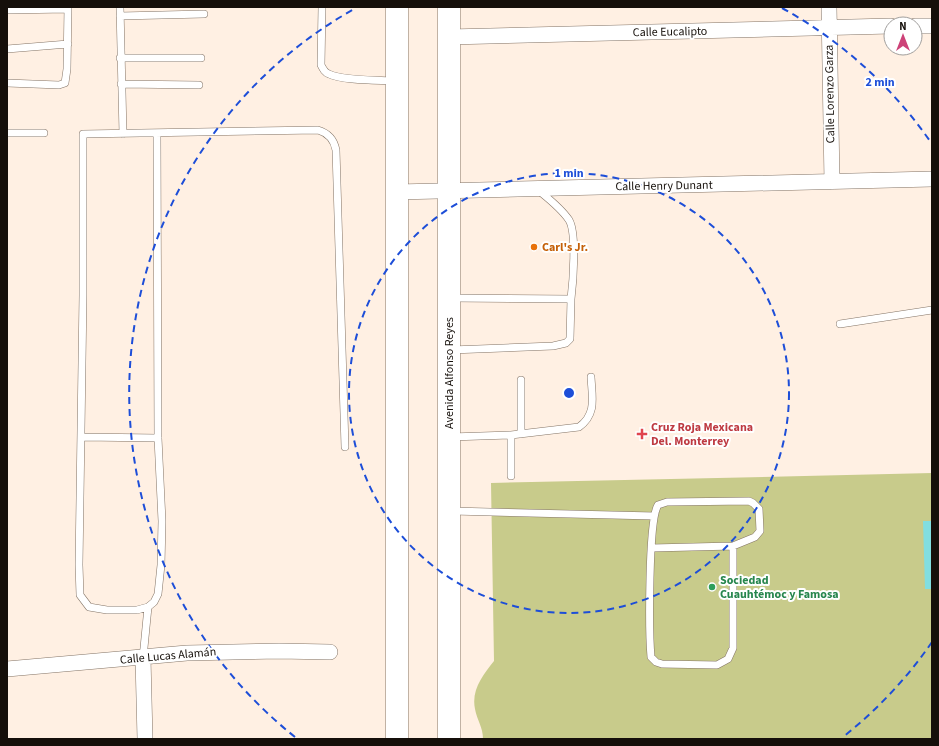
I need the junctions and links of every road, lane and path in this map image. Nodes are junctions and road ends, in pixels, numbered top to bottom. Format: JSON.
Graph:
{"nodes":[{"id":1,"x":120,"y":7,"type":"edge"},
{"id":2,"x":322,"y":7,"type":"edge"},
{"id":3,"x":396,"y":7,"type":"edge"},
{"id":4,"x":449,"y":7,"type":"edge"},
{"id":5,"x":829,"y":7,"type":"edge"},
{"id":6,"x":68,"y":8,"type":"edge"},
{"id":7,"x":7,"y":10,"type":"edge"},
{"id":8,"x":204,"y":14,"type":"dead end"},
{"id":9,"x":120,"y":16,"type":"junction"},
{"id":10,"x":883,"y":26,"type":"edge"},
{"id":11,"x":829,"y":28,"type":"junction"},
{"id":12,"x":449,"y":37,"type":"junction"},
{"id":13,"x":68,"y":44,"type":"junction"},
{"id":14,"x":7,"y":49,"type":"edge"},
{"id":15,"x":120,"y":58,"type":"junction"},
{"id":16,"x":202,"y":58,"type":"dead end"},
{"id":17,"x":396,"y":81,"type":"junction"},
{"id":18,"x":7,"y":83,"type":"edge"},
{"id":19,"x":120,"y":84,"type":"junction"},
{"id":20,"x":199,"y":85,"type":"dead end"},
{"id":21,"x":7,"y":133,"type":"edge"},
{"id":22,"x":44,"y":133,"type":"dead end"},
{"id":23,"x":123,"y":134,"type":"junction"},
{"id":24,"x":157,"y":134,"type":"junction"},
{"id":25,"x":932,"y":179,"type":"edge"},
{"id":26,"x":832,"y":182,"type":"junction"},
{"id":27,"x":536,"y":189,"type":"junction"},
{"id":28,"x":449,"y":191,"type":"junction"},
{"id":29,"x":396,"y":192,"type":"junction"},
{"id":30,"x":449,"y":298,"type":"junction"},
{"id":31,"x":571,"y":299,"type":"junction"},
{"id":32,"x":932,"y":310,"type":"edge"},
{"id":33,"x":840,"y":324,"type":"dead end"},
{"id":34,"x":449,"y":350,"type":"junction"},
{"id":35,"x":591,"y":378,"type":"dead end"},
{"id":36,"x":521,"y":380,"type":"dead end"},
{"id":37,"x":521,"y":434,"type":"junction"},
{"id":38,"x":511,"y":435,"type":"junction"},
{"id":39,"x":82,"y":437,"type":"junction"},
{"id":40,"x":449,"y":437,"type":"junction"},
{"id":41,"x":158,"y":438,"type":"junction"},
{"id":42,"x":345,"y":447,"type":"dead end"},
{"id":43,"x":511,"y":476,"type":"dead end"},
{"id":44,"x":449,"y":511,"type":"junction"},
{"id":45,"x":654,"y":516,"type":"junction"},
{"id":46,"x":733,"y":546,"type":"junction"},
{"id":47,"x":652,"y":548,"type":"junction"},
{"id":48,"x":148,"y":607,"type":"junction"},
{"id":49,"x":330,"y":652,"type":"dead end"},
{"id":50,"x":143,"y":658,"type":"junction"},
{"id":51,"x":7,"y":670,"type":"edge"},
{"id":52,"x":145,"y":739,"type":"edge"},
{"id":53,"x":397,"y":739,"type":"edge"},
{"id":54,"x":449,"y":739,"type":"edge"}],
"edges":[{"from":1,"to":9,"type":"lane"},
{"from":2,"to":17,"type":"lane"},
{"from":3,"to":17,"type":"highway"},
{"from":4,"to":12,"type":"highway","name":"Avenida Alfonso Reyes"},
{"from":5,"to":11,"type":"street","name":"Calle Lorenzo Garza"},
{"from":6,"to":7,"type":"lane"},
{"from":6,"to":13,"type":"lane"},
{"from":8,"to":9,"type":"lane"},
{"from":9,"to":15,"type":"lane"},
{"from":10,"to":11,"type":"street","name":"Calle Eucalipto"},
{"from":11,"to":12,"type":"street","name":"Calle Eucalipto"},
{"from":11,"to":26,"type":"street","name":"Calle Lorenzo Garza"},
{"from":12,"to":28,"type":"highway","name":"Avenida Alfonso Reyes"},
{"from":13,"to":14,"type":"lane"},
{"from":13,"to":18,"type":"lane"},
{"from":15,"to":16,"type":"lane"},
{"from":15,"to":19,"type":"lane"},
{"from":17,"to":29,"type":"highway"},
{"from":19,"to":20,"type":"lane"},
{"from":19,"to":23,"type":"lane"},
{"from":21,"to":22,"type":"lane"},
{"from":23,"to":24,"type":"lane"},
{"from":23,"to":39,"type":"lane"},
{"from":24,"to":41,"type":"lane"},
{"from":24,"to":42,"type":"lane"},
{"from":25,"to":26,"type":"street","name":"Calle Henry Dunant"},
{"from":26,"to":27,"type":"street","name":"Calle Henry Dunant"},
{"from":27,"to":28,"type":"street","name":"Calle Henry Dunant"},
{"from":27,"to":31,"type":"lane"},
{"from":28,"to":29,"type":"street","name":"Calle Henry Dunant"},
{"from":28,"to":30,"type":"highway","name":"Avenida Alfonso Reyes"},
{"from":29,"to":53,"type":"highway"},
{"from":30,"to":31,"type":"lane"},
{"from":30,"to":34,"type":"highway","name":"Avenida Alfonso Reyes"},
{"from":31,"to":34,"type":"lane"},
{"from":32,"to":33,"type":"lane"},
{"from":34,"to":40,"type":"highway","name":"Avenida Alfonso Reyes"},
{"from":35,"to":37,"type":"lane"},
{"from":36,"to":37,"type":"lane"},
{"from":37,"to":38,"type":"lane"},
{"from":38,"to":40,"type":"lane"},
{"from":38,"to":43,"type":"lane"},
{"from":39,"to":41,"type":"lane"},
{"from":39,"to":48,"type":"lane"},
{"from":40,"to":44,"type":"highway","name":"Avenida Alfonso Reyes"},
{"from":41,"to":48,"type":"lane"},
{"from":44,"to":45,"type":"lane"},
{"from":44,"to":54,"type":"highway","name":"Avenida Alfonso Reyes"},
{"from":45,"to":46,"type":"lane"},
{"from":45,"to":47,"type":"lane"},
{"from":46,"to":47,"type":"lane"},
{"from":46,"to":47,"type":"lane"},
{"from":48,"to":50,"type":"lane"},
{"from":49,"to":50,"type":"street","name":"Calle Lucas Alamán"},
{"from":50,"to":51,"type":"street","name":"Calle Lucas Alamán"},
{"from":50,"to":52,"type":"street"}]}
